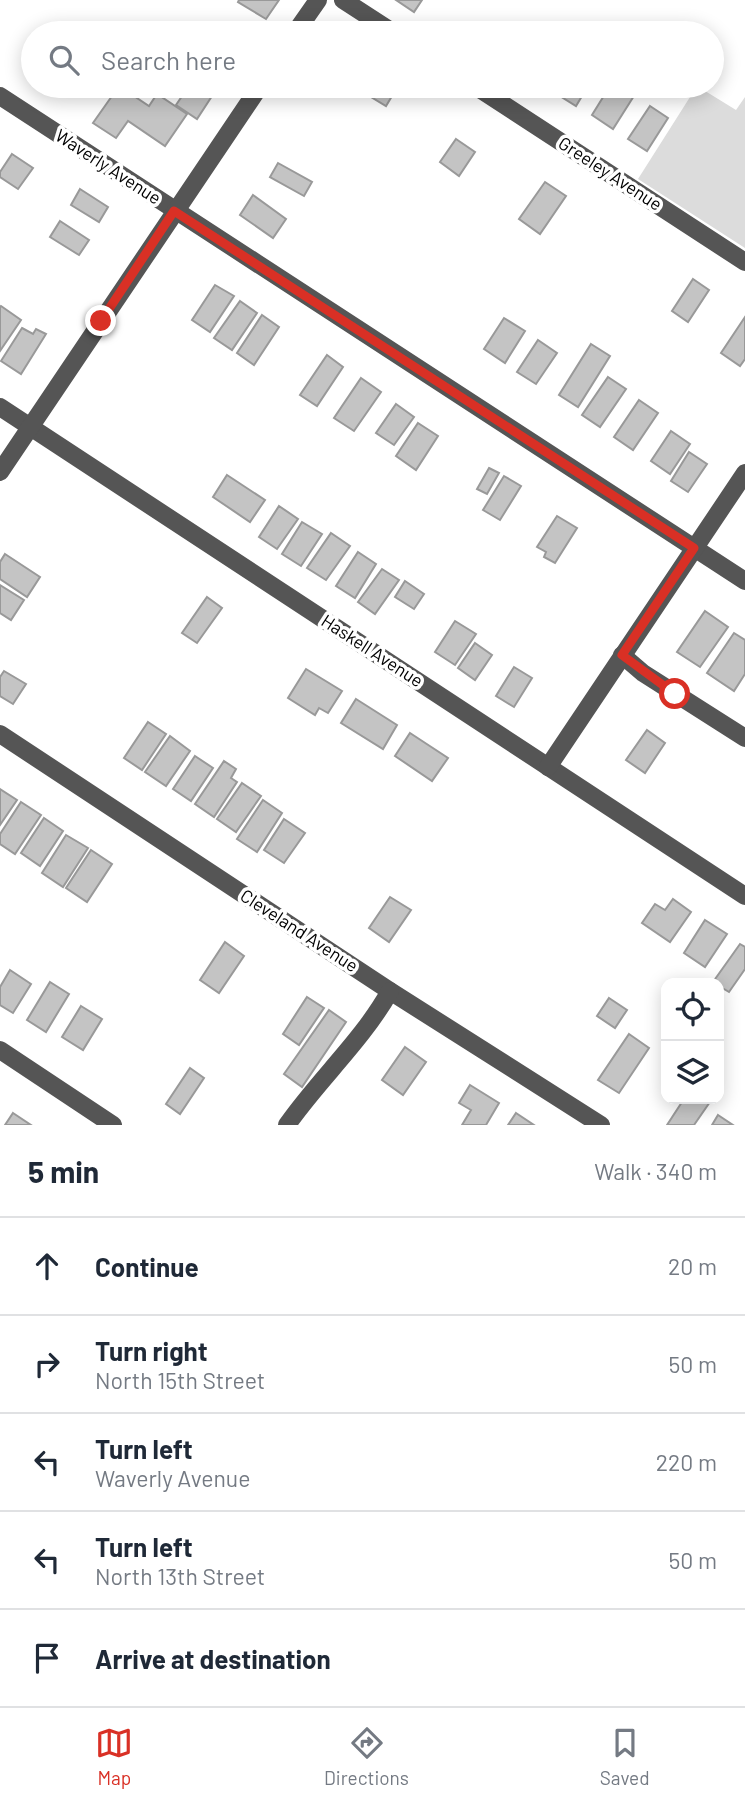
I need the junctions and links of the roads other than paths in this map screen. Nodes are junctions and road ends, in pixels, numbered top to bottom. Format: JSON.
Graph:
{"nodes":[{"id":1,"x":318,"y":0,"type":"edge"},
{"id":2,"x":343,"y":0,"type":"edge"},
{"id":3,"x":303,"y":21,"type":"edge"},
{"id":4,"x":375,"y":21,"type":"edge"},
{"id":5,"x":0,"y":96,"type":"edge"},
{"id":6,"x":252,"y":98,"type":"edge"},
{"id":7,"x":493,"y":98,"type":"edge"},
{"id":8,"x":174,"y":211,"type":"junction"},
{"id":9,"x":745,"y":262,"type":"edge"},
{"id":10,"x":0,"y":407,"type":"edge"},
{"id":11,"x":31,"y":427,"type":"junction"},
{"id":12,"x":0,"y":472,"type":"edge"},
{"id":13,"x":745,"y":473,"type":"edge"},
{"id":14,"x":694,"y":548,"type":"junction"},
{"id":15,"x":745,"y":581,"type":"edge"},
{"id":16,"x":622,"y":655,"type":"junction"},
{"id":17,"x":0,"y":734,"type":"edge"},
{"id":18,"x":745,"y":738,"type":"edge"},
{"id":19,"x":548,"y":766,"type":"junction"},
{"id":20,"x":745,"y":896,"type":"edge"},
{"id":21,"x":390,"y":992,"type":"junction"},
{"id":22,"x":0,"y":1051,"type":"edge"},
{"id":23,"x":113,"y":1125,"type":"edge"},
{"id":24,"x":287,"y":1125,"type":"edge"},
{"id":25,"x":601,"y":1125,"type":"edge"}],
"edges":[{"from":1,"to":3,"type":"street"},
{"from":2,"to":4,"type":"street"},
{"from":5,"to":8,"type":"street","name":"Waverly Avenue"},
{"from":6,"to":8,"type":"street"},
{"from":7,"to":9,"type":"street","name":"Greeley Avenue"},
{"from":8,"to":11,"type":"street"},
{"from":8,"to":14,"type":"street","name":"Waverly Avenue"},
{"from":10,"to":11,"type":"street","name":"Haskell Avenue"},
{"from":11,"to":12,"type":"street"},
{"from":11,"to":19,"type":"street","name":"Haskell Avenue"},
{"from":13,"to":14,"type":"street"},
{"from":14,"to":15,"type":"street","name":"Waverly Avenue"},
{"from":14,"to":16,"type":"street"},
{"from":16,"to":18,"type":"street"},
{"from":16,"to":19,"type":"street"},
{"from":17,"to":21,"type":"street","name":"Cleveland Avenue"},
{"from":19,"to":20,"type":"street","name":"Haskell Avenue"},
{"from":21,"to":24,"type":"street"},
{"from":21,"to":25,"type":"street","name":"Cleveland Avenue"},
{"from":22,"to":23,"type":"street"}]}
